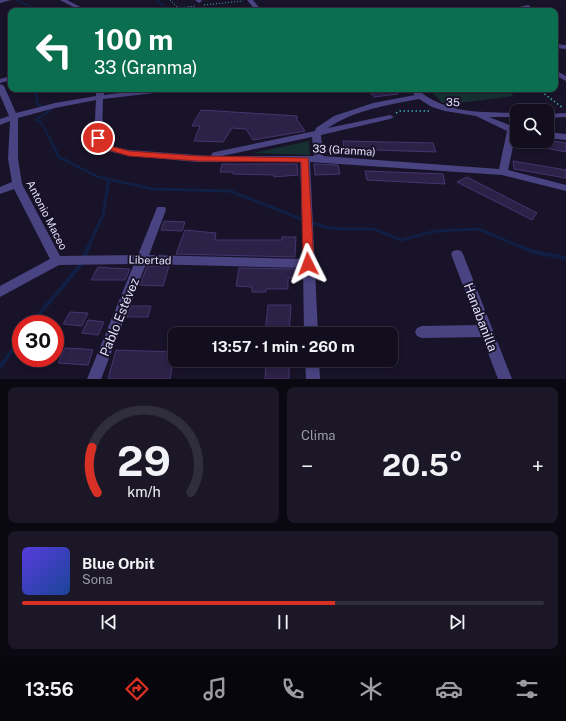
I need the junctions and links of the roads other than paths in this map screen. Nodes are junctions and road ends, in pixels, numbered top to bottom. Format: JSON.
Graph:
{"nodes":[{"id":1,"x":8,"y":0,"type":"edge"},
{"id":2,"x":63,"y":0,"type":"edge"},
{"id":3,"x":250,"y":0,"type":"edge"},
{"id":4,"x":0,"y":2,"type":"edge"},
{"id":5,"x":528,"y":7,"type":"dead end"},
{"id":6,"x":78,"y":8,"type":"edge"},
{"id":7,"x":257,"y":8,"type":"edge"},
{"id":8,"x":522,"y":8,"type":"edge"},
{"id":9,"x":0,"y":86,"type":"edge"},
{"id":10,"x":118,"y":92,"type":"edge"},
{"id":11,"x":416,"y":92,"type":"edge"},
{"id":12,"x":100,"y":93,"type":"edge"},
{"id":13,"x":420,"y":96,"type":"junction"},
{"id":14,"x":476,"y":114,"type":"junction"},
{"id":15,"x":510,"y":115,"type":"edge"},
{"id":16,"x":554,"y":116,"type":"edge"},
{"id":17,"x":566,"y":116,"type":"edge"},
{"id":18,"x":390,"y":117,"type":"road end"},
{"id":19,"x":14,"y":118,"type":"junction"},
{"id":20,"x":0,"y":122,"type":"edge"},
{"id":21,"x":510,"y":128,"type":"edge"},
{"id":22,"x":316,"y":133,"type":"junction"},
{"id":23,"x":554,"y":136,"type":"edge"},
{"id":24,"x":566,"y":138,"type":"edge"},
{"id":25,"x":510,"y":146,"type":"edge"},
{"id":26,"x":198,"y":159,"type":"junction"},
{"id":27,"x":319,"y":159,"type":"junction"},
{"id":28,"x":305,"y":160,"type":"junction"},
{"id":29,"x":502,"y":172,"type":"junction"},
{"id":30,"x":17,"y":184,"type":"junction"},
{"id":31,"x":566,"y":188,"type":"edge"},
{"id":32,"x":0,"y":190,"type":"edge"},
{"id":33,"x":161,"y":210,"type":"dead end"},
{"id":34,"x":457,"y":254,"type":"dead end"},
{"id":35,"x":142,"y":259,"type":"junction"},
{"id":36,"x":57,"y":261,"type":"junction"},
{"id":37,"x":308,"y":264,"type":"junction"},
{"id":38,"x":0,"y":292,"type":"edge"},
{"id":39,"x":311,"y":327,"type":"edge"},
{"id":40,"x":486,"y":331,"type":"junction"},
{"id":41,"x":422,"y":332,"type":"dead end"},
{"id":42,"x":312,"y":367,"type":"edge"},
{"id":43,"x":94,"y":379,"type":"edge"},
{"id":44,"x":313,"y":379,"type":"edge"},
{"id":45,"x":505,"y":379,"type":"edge"}],
"edges":[{"from":1,"to":4,"type":"street"},
{"from":2,"to":6,"type":"street"},
{"from":3,"to":7,"type":"street"},
{"from":5,"to":8,"type":"street"},
{"from":9,"to":19,"type":"street","name":"Antonio Maceo"},
{"from":10,"to":12,"type":"street"},
{"from":11,"to":13,"type":"street"},
{"from":12,"to":19,"type":"street"},
{"from":12,"to":26,"type":"street","name":"33 (Granma)"},
{"from":13,"to":14,"type":"street","name":"35"},
{"from":13,"to":22,"type":"street"},
{"from":14,"to":15,"type":"street","name":"35"},
{"from":14,"to":21,"type":"street"},
{"from":16,"to":17,"type":"street"},
{"from":18,"to":22,"type":"street"},
{"from":19,"to":20,"type":"street"},
{"from":19,"to":30,"type":"street","name":"Antonio Maceo"},
{"from":22,"to":26,"type":"street"},
{"from":22,"to":27,"type":"street"},
{"from":23,"to":24,"type":"street"},
{"from":25,"to":29,"type":"street"},
{"from":26,"to":28,"type":"street","name":"33 (Granma)"},
{"from":27,"to":28,"type":"street","name":"33 (Granma)"},
{"from":27,"to":29,"type":"street","name":"33 (Granma)"},
{"from":28,"to":37,"type":"street"},
{"from":29,"to":31,"type":"street","name":"33 (Granma)"},
{"from":30,"to":32,"type":"street"},
{"from":30,"to":36,"type":"street","name":"Antonio Maceo"},
{"from":33,"to":35,"type":"street","name":"Pablo Estévez"},
{"from":34,"to":40,"type":"street","name":"Hanabanilla"},
{"from":35,"to":36,"type":"street","name":"Libertad"},
{"from":35,"to":37,"type":"street","name":"Libertad"},
{"from":35,"to":43,"type":"street","name":"Pablo Estévez"},
{"from":36,"to":38,"type":"street","name":"Libertad"},
{"from":37,"to":39,"type":"street"},
{"from":40,"to":41,"type":"street"},
{"from":40,"to":45,"type":"street","name":"Hanabanilla"},
{"from":42,"to":44,"type":"street"}]}
